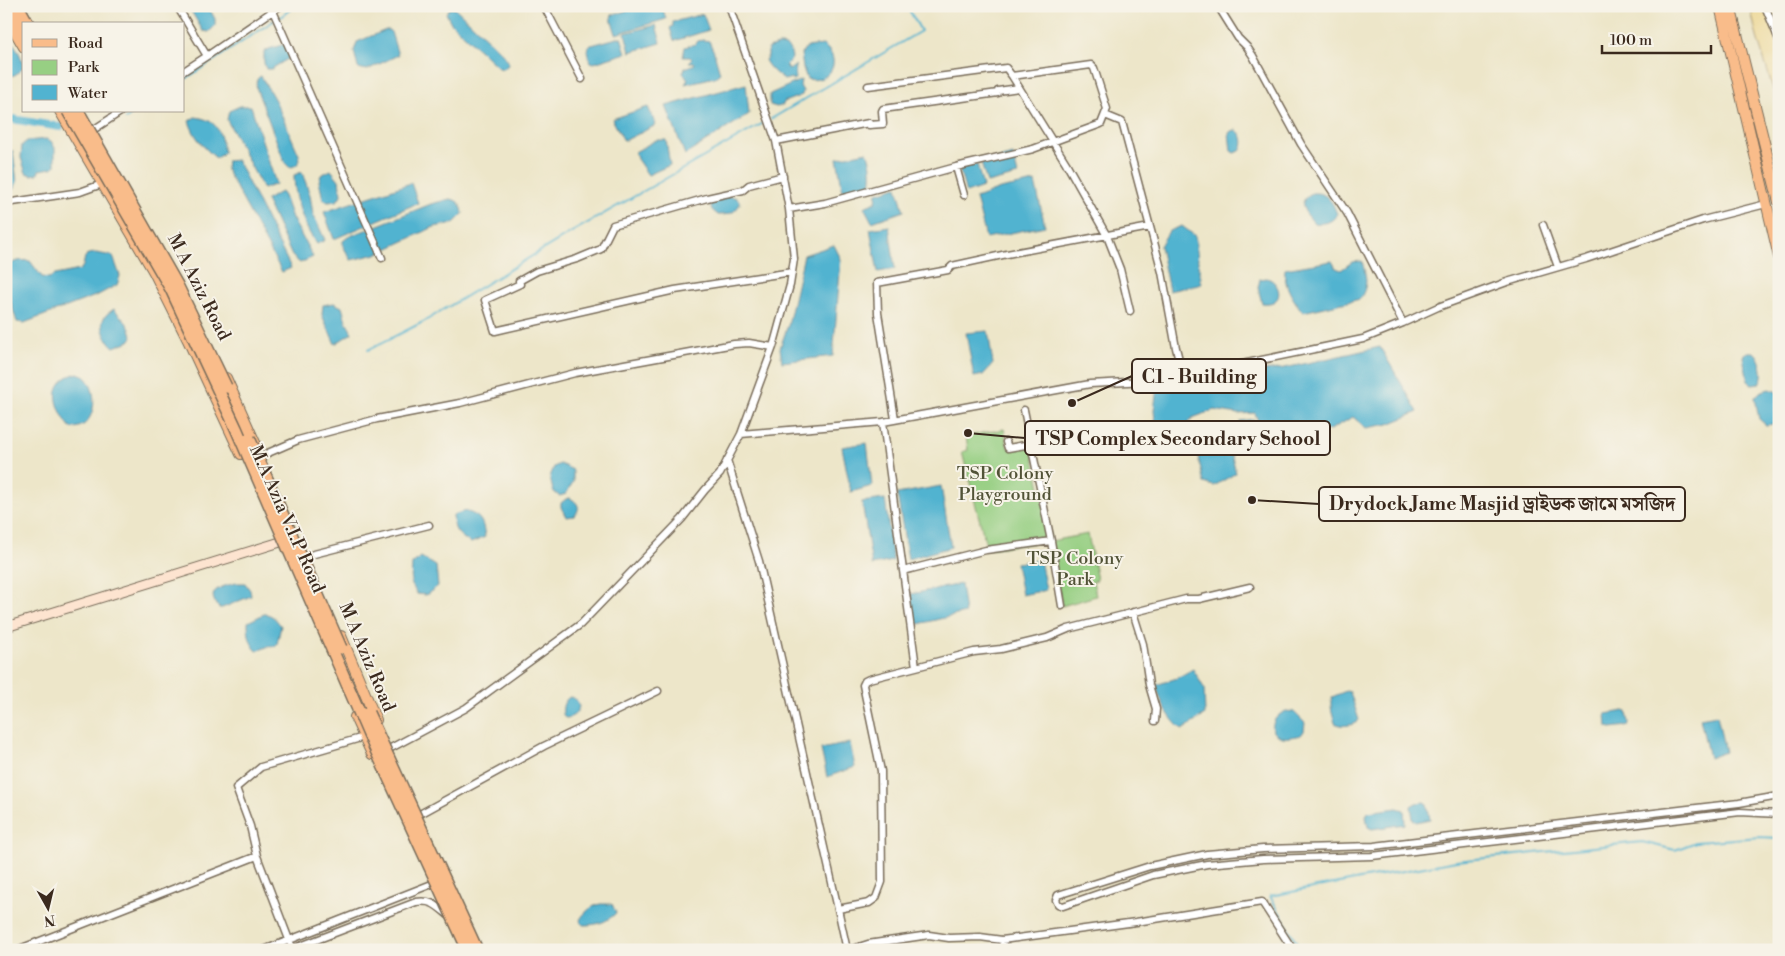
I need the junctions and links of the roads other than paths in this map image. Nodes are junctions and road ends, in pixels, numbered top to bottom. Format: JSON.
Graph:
{"nodes":[{"id":1,"x":7,"y":6,"type":"edge"},
{"id":2,"x":18,"y":6,"type":"edge"},
{"id":3,"x":22,"y":6,"type":"edge"},
{"id":4,"x":176,"y":6,"type":"edge"},
{"id":5,"x":280,"y":6,"type":"edge"},
{"id":6,"x":544,"y":6,"type":"edge"},
{"id":7,"x":729,"y":6,"type":"edge"},
{"id":8,"x":1218,"y":6,"type":"edge"},
{"id":9,"x":1720,"y":6,"type":"edge"},
{"id":10,"x":1730,"y":6,"type":"edge"},
{"id":11,"x":1765,"y":6,"type":"edge"},
{"id":12,"x":274,"y":11,"type":"junction"},
{"id":13,"x":6,"y":16,"type":"edge"},
{"id":14,"x":27,"y":22,"type":"edge"},
{"id":15,"x":31,"y":22,"type":"edge"},
{"id":16,"x":22,"y":32,"type":"edge"},
{"id":17,"x":1779,"y":40,"type":"edge"},
{"id":18,"x":22,"y":44,"type":"edge"},
{"id":19,"x":207,"y":56,"type":"junction"},
{"id":20,"x":185,"y":70,"type":"edge"},
{"id":21,"x":1012,"y":76,"type":"junction"},
{"id":22,"x":582,"y":79,"type":"dead end"},
{"id":23,"x":868,"y":86,"type":"dead end"},
{"id":24,"x":1019,"y":88,"type":"junction"},
{"id":25,"x":61,"y":112,"type":"edge"},
{"id":26,"x":69,"y":112,"type":"edge"},
{"id":27,"x":81,"y":112,"type":"edge"},
{"id":28,"x":81,"y":112,"type":"edge"},
{"id":29,"x":120,"y":112,"type":"edge"},
{"id":30,"x":1105,"y":115,"type":"junction"},
{"id":31,"x":93,"y":130,"type":"junction"},
{"id":32,"x":776,"y":140,"type":"junction"},
{"id":33,"x":1053,"y":142,"type":"junction"},
{"id":34,"x":956,"y":167,"type":"junction"},
{"id":35,"x":783,"y":176,"type":"junction"},
{"id":36,"x":102,"y":184,"type":"junction"},
{"id":37,"x":964,"y":195,"type":"dead end"},
{"id":38,"x":1778,"y":197,"type":"edge"},
{"id":39,"x":6,"y":203,"type":"edge"},
{"id":40,"x":1766,"y":204,"type":"junction"},
{"id":41,"x":789,"y":209,"type":"junction"},
{"id":42,"x":1769,"y":219,"type":"junction"},
{"id":43,"x":1543,"y":225,"type":"dead end"},
{"id":44,"x":1150,"y":227,"type":"junction"},
{"id":45,"x":1107,"y":236,"type":"junction"},
{"id":46,"x":1779,"y":257,"type":"edge"},
{"id":47,"x":382,"y":258,"type":"dead end"},
{"id":48,"x":1779,"y":266,"type":"edge"},
{"id":49,"x":1558,"y":267,"type":"junction"},
{"id":50,"x":792,"y":272,"type":"junction"},
{"id":51,"x":1130,"y":311,"type":"dead end"},
{"id":52,"x":1403,"y":323,"type":"junction"},
{"id":53,"x":773,"y":347,"type":"junction"},
{"id":54,"x":1183,"y":375,"type":"junction"},
{"id":55,"x":1024,"y":410,"type":"dead end"},
{"id":56,"x":895,"y":420,"type":"junction"},
{"id":57,"x":883,"y":422,"type":"junction"},
{"id":58,"x":741,"y":434,"type":"junction"},
{"id":59,"x":1006,"y":442,"type":"dead end"},
{"id":60,"x":1031,"y":444,"type":"junction"},
{"id":61,"x":261,"y":456,"type":"junction"},
{"id":62,"x":727,"y":460,"type":"junction"},
{"id":63,"x":429,"y":525,"type":"dead end"},
{"id":64,"x":298,"y":537,"type":"junction"},
{"id":65,"x":1051,"y":541,"type":"junction"},
{"id":66,"x":281,"y":543,"type":"junction"},
{"id":67,"x":306,"y":556,"type":"junction"},
{"id":68,"x":903,"y":570,"type":"junction"},
{"id":69,"x":1250,"y":586,"type":"dead end"},
{"id":70,"x":1062,"y":606,"type":"dead end"},
{"id":71,"x":1133,"y":612,"type":"junction"},
{"id":72,"x":6,"y":627,"type":"edge"},
{"id":73,"x":916,"y":667,"type":"junction"},
{"id":74,"x":658,"y":691,"type":"dead end"},
{"id":75,"x":1155,"y":722,"type":"dead end"},
{"id":76,"x":364,"y":738,"type":"junction"},
{"id":77,"x":389,"y":749,"type":"junction"},
{"id":78,"x":1779,"y":796,"type":"edge"},
{"id":79,"x":420,"y":814,"type":"junction"},
{"id":80,"x":1779,"y":814,"type":"edge"},
{"id":81,"x":257,"y":856,"type":"junction"},
{"id":82,"x":449,"y":877,"type":"junction"},
{"id":83,"x":432,"y":884,"type":"junction"},
{"id":84,"x":838,"y":909,"type":"junction"},
{"id":85,"x":448,"y":915,"type":"junction"},
{"id":86,"x":289,"y":940,"type":"junction"},
{"id":87,"x":1002,"y":940,"type":"junction"},
{"id":88,"x":292,"y":949,"type":"edge"},
{"id":89,"x":18,"y":950,"type":"edge"},
{"id":90,"x":264,"y":950,"type":"edge"},
{"id":91,"x":463,"y":950,"type":"edge"},
{"id":92,"x":468,"y":950,"type":"edge"},
{"id":93,"x":477,"y":950,"type":"edge"},
{"id":94,"x":482,"y":950,"type":"edge"},
{"id":95,"x":848,"y":950,"type":"edge"},
{"id":96,"x":1004,"y":950,"type":"edge"},
{"id":97,"x":1294,"y":950,"type":"edge"}],
"edges":[{"from":1,"to":16,"type":"highway"},
{"from":2,"to":14,"type":"highway"},
{"from":3,"to":15,"type":"main road"},
{"from":4,"to":19,"type":"street"},
{"from":5,"to":12,"type":"street"},
{"from":6,"to":22,"type":"street"},
{"from":7,"to":32,"type":"street"},
{"from":8,"to":52,"type":"street"},
{"from":9,"to":40,"type":"main road"},
{"from":10,"to":38,"type":"main road"},
{"from":11,"to":17,"type":"street"},
{"from":12,"to":19,"type":"street"},
{"from":12,"to":47,"type":"street"},
{"from":13,"to":18,"type":"main road"},
{"from":19,"to":20,"type":"street"},
{"from":21,"to":23,"type":"street"},
{"from":21,"to":24,"type":"street"},
{"from":21,"to":30,"type":"street"},
{"from":24,"to":32,"type":"street"},
{"from":24,"to":33,"type":"street"},
{"from":25,"to":36,"type":"main road","name":"M.A Azia V.I.P Road"},
{"from":26,"to":92,"type":"highway","bridge":true},
{"from":27,"to":31,"type":"main road","name":"M A Aziz Road"},
{"from":28,"to":93,"type":"highway","bridge":true},
{"from":29,"to":31,"type":"street"},
{"from":30,"to":33,"type":"street"},
{"from":30,"to":44,"type":"street"},
{"from":31,"to":61,"type":"main road","name":"M A Aziz Road"},
{"from":32,"to":35,"type":"street"},
{"from":33,"to":34,"type":"street"},
{"from":33,"to":45,"type":"street"},
{"from":34,"to":37,"type":"street"},
{"from":34,"to":41,"type":"street"},
{"from":35,"to":41,"type":"street"},
{"from":35,"to":50,"type":"street"},
{"from":36,"to":39,"type":"street"},
{"from":36,"to":66,"type":"main road","name":"M.A Azia V.I.P Road"},
{"from":40,"to":42,"type":"main road"},
{"from":40,"to":49,"type":"street"},
{"from":41,"to":50,"type":"street"},
{"from":42,"to":46,"type":"main road"},
{"from":42,"to":48,"type":"main road"},
{"from":43,"to":49,"type":"street"},
{"from":44,"to":45,"type":"street"},
{"from":44,"to":54,"type":"street"},
{"from":45,"to":51,"type":"street"},
{"from":45,"to":56,"type":"street"},
{"from":49,"to":52,"type":"street"},
{"from":50,"to":53,"type":"street"},
{"from":52,"to":54,"type":"street"},
{"from":53,"to":58,"type":"street"},
{"from":53,"to":61,"type":"street"},
{"from":54,"to":56,"type":"street"},
{"from":55,"to":60,"type":"street"},
{"from":56,"to":57,"type":"street"},
{"from":57,"to":58,"type":"street"},
{"from":57,"to":68,"type":"street"},
{"from":58,"to":62,"type":"street"},
{"from":59,"to":60,"type":"street"},
{"from":60,"to":65,"type":"street"},
{"from":61,"to":64,"type":"main road","name":"M A Aziz Road"},
{"from":62,"to":77,"type":"street"},
{"from":62,"to":84,"type":"street"},
{"from":63,"to":67,"type":"street"},
{"from":64,"to":66,"type":"street"},
{"from":64,"to":67,"type":"main road","name":"M A Aziz Road"},
{"from":65,"to":68,"type":"street"},
{"from":65,"to":70,"type":"street"},
{"from":66,"to":72,"type":"street"},
{"from":66,"to":76,"type":"main road","name":"M.A Azia V.I.P Road"},
{"from":67,"to":77,"type":"main road","name":"M A Aziz Road"},
{"from":68,"to":73,"type":"street"},
{"from":69,"to":71,"type":"street"},
{"from":71,"to":73,"type":"street"},
{"from":71,"to":75,"type":"street"},
{"from":73,"to":84,"type":"street"},
{"from":74,"to":79,"type":"street"},
{"from":76,"to":81,"type":"street"},
{"from":76,"to":83,"type":"main road","name":"M.A Azia V.I.P Road"},
{"from":77,"to":79,"type":"main road","name":"M A Aziz Road"},
{"from":78,"to":80,"type":"street"},
{"from":79,"to":82,"type":"main road","name":"M A Aziz Road"},
{"from":81,"to":86,"type":"street"},
{"from":81,"to":89,"type":"street"},
{"from":82,"to":83,"type":"street"},
{"from":82,"to":94,"type":"main road","name":"M A Aziz Road"},
{"from":83,"to":85,"type":"main road","name":"M.A Azia V.I.P Road"},
{"from":83,"to":86,"type":"street"},
{"from":84,"to":95,"type":"street"},
{"from":85,"to":88,"type":"street"},
{"from":85,"to":91,"type":"main road","name":"M.A Azia V.I.P Road"},
{"from":86,"to":88,"type":"street"},
{"from":86,"to":90,"type":"street"},
{"from":87,"to":95,"type":"street"},
{"from":87,"to":96,"type":"street"},
{"from":87,"to":97,"type":"street"}]}
